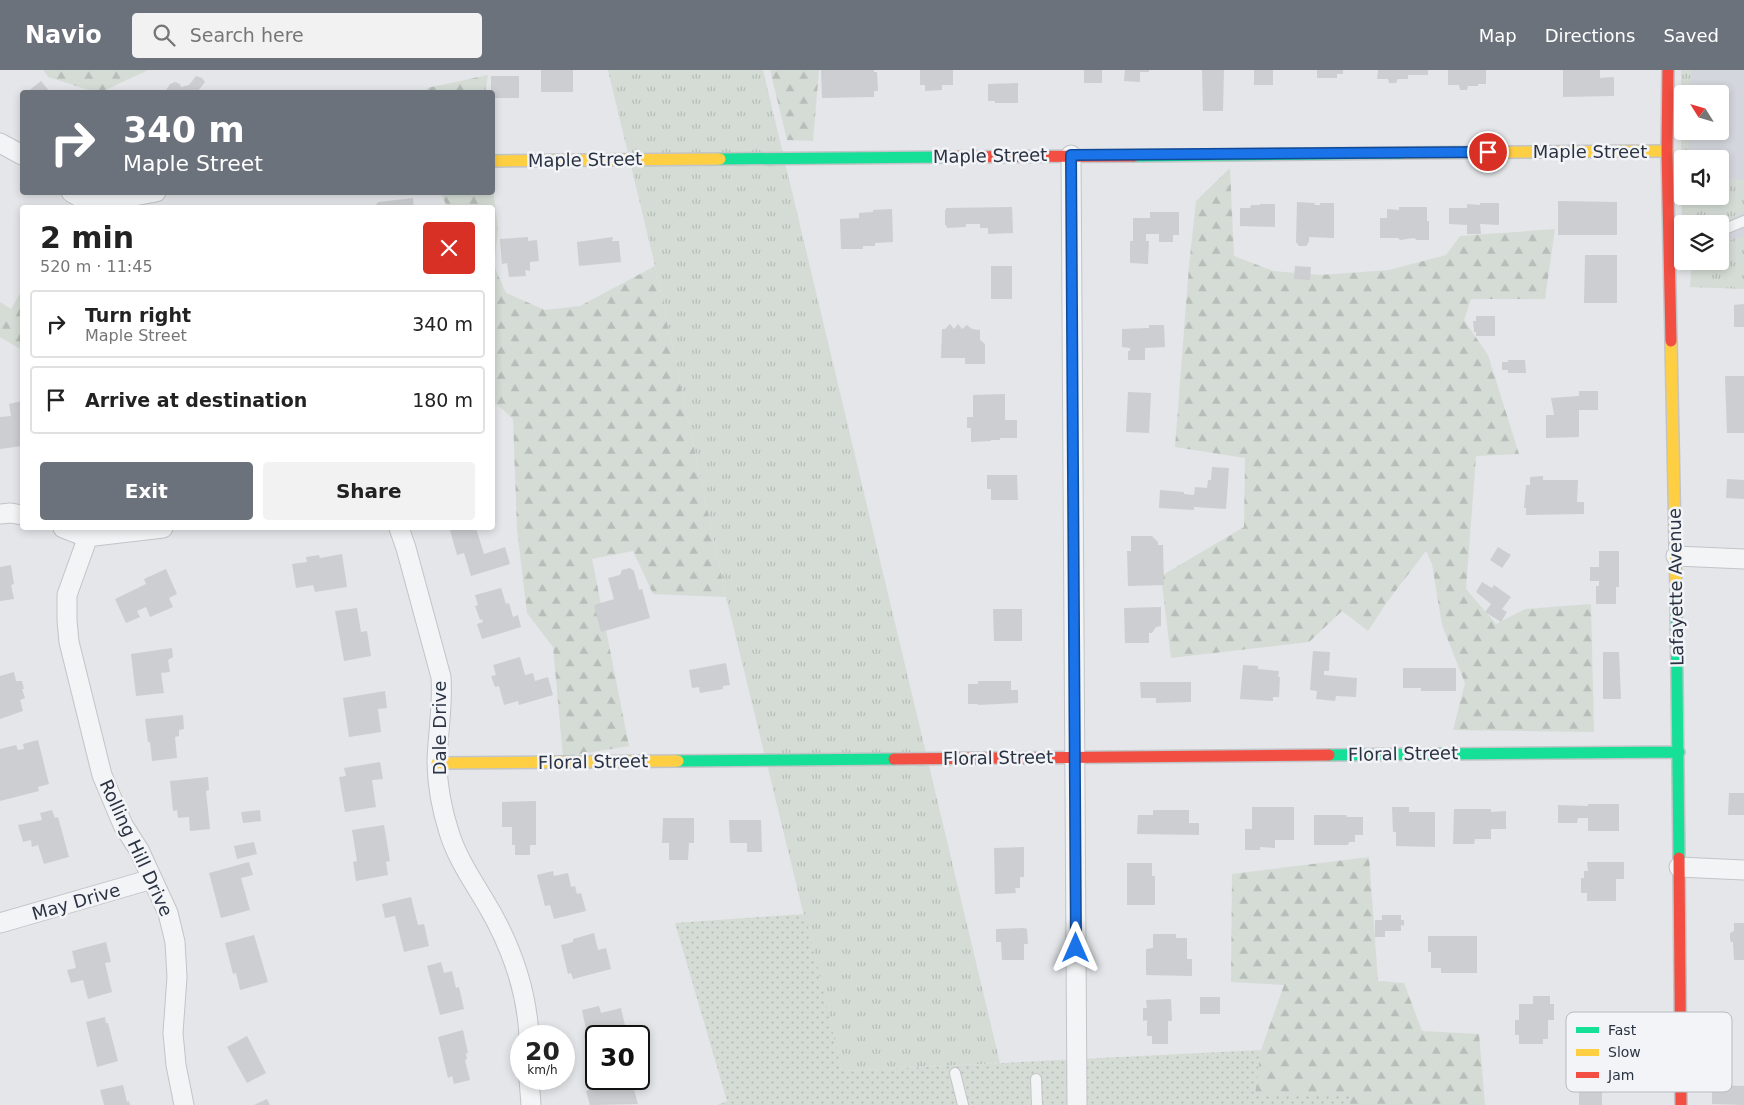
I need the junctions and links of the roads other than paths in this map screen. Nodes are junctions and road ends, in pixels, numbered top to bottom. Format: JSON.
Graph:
{"nodes":[{"id":1,"x":1668,"y":70,"type":"edge"},
{"id":2,"x":0,"y":143,"type":"edge"},
{"id":3,"x":1667,"y":151,"type":"junction"},
{"id":4,"x":20,"y":154,"type":"edge"},
{"id":5,"x":1071,"y":155,"type":"junction"},
{"id":6,"x":495,"y":161,"type":"edge"},
{"id":7,"x":76,"y":195,"type":"edge"},
{"id":8,"x":140,"y":195,"type":"edge"},
{"id":9,"x":1744,"y":221,"type":"edge"},
{"id":10,"x":1729,"y":227,"type":"edge"},
{"id":11,"x":0,"y":514,"type":"edge"},
{"id":12,"x":20,"y":515,"type":"edge"},
{"id":13,"x":68,"y":530,"type":"edge"},
{"id":14,"x":146,"y":530,"type":"edge"},
{"id":15,"x":400,"y":530,"type":"edge"},
{"id":16,"x":86,"y":537,"type":"junction"},
{"id":17,"x":1676,"y":556,"type":"junction"},
{"id":18,"x":1744,"y":559,"type":"edge"},
{"id":19,"x":1678,"y":752,"type":"junction"},
{"id":20,"x":1075,"y":758,"type":"junction"},
{"id":21,"x":437,"y":764,"type":"junction"},
{"id":22,"x":1679,"y":868,"type":"junction"},
{"id":23,"x":1744,"y":870,"type":"edge"},
{"id":24,"x":152,"y":879,"type":"junction"},
{"id":25,"x":0,"y":923,"type":"edge"},
{"id":26,"x":1680,"y":1012,"type":"edge"},
{"id":27,"x":528,"y":1025,"type":"edge"},
{"id":28,"x":955,"y":1073,"type":"dead end"},
{"id":29,"x":1036,"y":1079,"type":"dead end"},
{"id":30,"x":530,"y":1090,"type":"edge"},
{"id":31,"x":1681,"y":1092,"type":"edge"},
{"id":32,"x":184,"y":1105,"type":"edge"},
{"id":33,"x":531,"y":1105,"type":"edge"},
{"id":34,"x":963,"y":1105,"type":"edge"},
{"id":35,"x":1037,"y":1105,"type":"edge"},
{"id":36,"x":1078,"y":1105,"type":"edge"},
{"id":37,"x":1681,"y":1105,"type":"edge"}],
"edges":[{"from":1,"to":3,"type":"street","name":"Lafayette Avenue"},
{"from":2,"to":4,"type":"street"},
{"from":3,"to":5,"type":"street","name":"Maple Street"},
{"from":3,"to":17,"type":"street","name":"Lafayette Avenue"},
{"from":5,"to":6,"type":"street","name":"Maple Street"},
{"from":5,"to":20,"type":"street"},
{"from":7,"to":8,"type":"street"},
{"from":9,"to":10,"type":"lane"},
{"from":11,"to":12,"type":"street"},
{"from":13,"to":16,"type":"street"},
{"from":14,"to":16,"type":"street"},
{"from":15,"to":21,"type":"street","name":"Dale Drive"},
{"from":16,"to":24,"type":"street","name":"Rolling Hill Drive"},
{"from":17,"to":18,"type":"street"},
{"from":17,"to":19,"type":"street","name":"Lafayette Avenue"},
{"from":19,"to":20,"type":"street","name":"Floral Street"},
{"from":19,"to":22,"type":"street","name":"Lafayette Avenue"},
{"from":20,"to":21,"type":"street","name":"Floral Street"},
{"from":20,"to":36,"type":"street"},
{"from":21,"to":27,"type":"street","name":"Dale Drive"},
{"from":22,"to":23,"type":"street"},
{"from":22,"to":26,"type":"street","name":"Lafayette Avenue"},
{"from":24,"to":25,"type":"street","name":"May Drive"},
{"from":24,"to":32,"type":"street","name":"Rolling Hill Drive"},
{"from":28,"to":34,"type":"lane"},
{"from":29,"to":35,"type":"lane"},
{"from":30,"to":33,"type":"street"},
{"from":31,"to":37,"type":"street","name":"Lafayette Avenue"}]}
